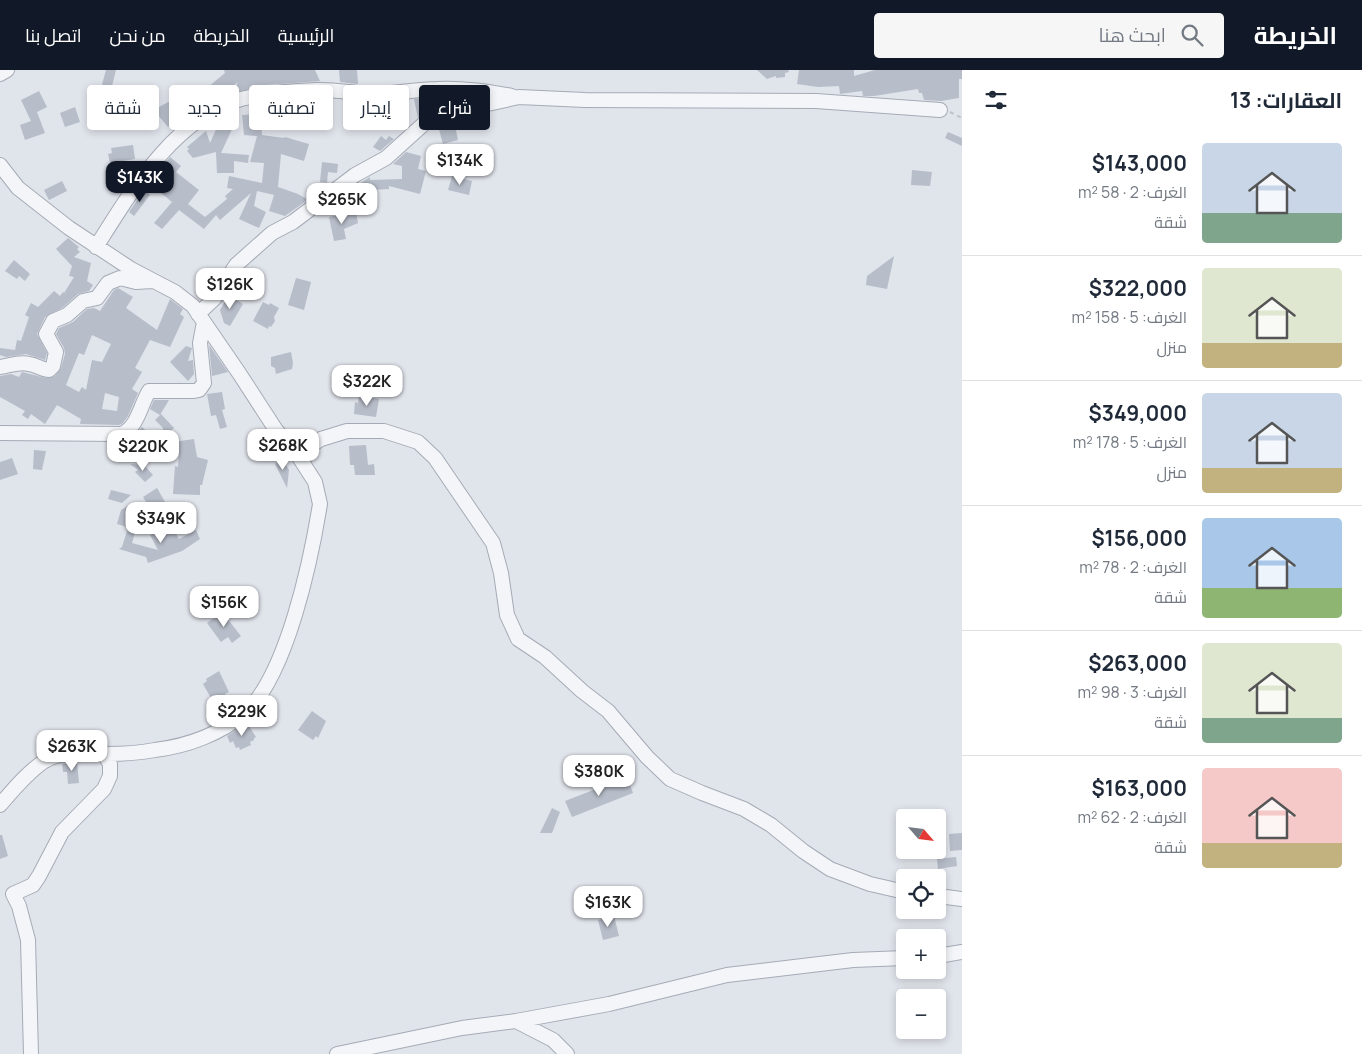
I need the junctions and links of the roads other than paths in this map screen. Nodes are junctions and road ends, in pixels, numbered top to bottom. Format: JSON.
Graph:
{"nodes":[{"id":1,"x":7,"y":70,"type":"edge"},
{"id":2,"x":0,"y":74,"type":"edge"},
{"id":3,"x":518,"y":97,"type":"junction"},
{"id":4,"x":940,"y":110,"type":"dead end"},
{"id":5,"x":0,"y":166,"type":"edge"},
{"id":6,"x":96,"y":247,"type":"junction"},
{"id":7,"x":153,"y":281,"type":"junction"},
{"id":8,"x":201,"y":318,"type":"junction"},
{"id":9,"x":0,"y":367,"type":"edge"},
{"id":10,"x":0,"y":433,"type":"edge"},
{"id":11,"x":297,"y":454,"type":"junction"},
{"id":12,"x":104,"y":754,"type":"junction"},
{"id":13,"x":0,"y":805,"type":"edge"},
{"id":14,"x":896,"y":890,"type":"edge"},
{"id":15,"x":946,"y":897,"type":"edge"},
{"id":16,"x":962,"y":899,"type":"edge"},
{"id":17,"x":962,"y":952,"type":"edge"},
{"id":18,"x":946,"y":955,"type":"edge"},
{"id":19,"x":896,"y":958,"type":"edge"},
{"id":20,"x":516,"y":1021,"type":"junction"},
{"id":21,"x":30,"y":1054,"type":"edge"},
{"id":22,"x":337,"y":1054,"type":"edge"},
{"id":23,"x":567,"y":1054,"type":"edge"}],
"edges":[{"from":1,"to":2,"type":"street"},
{"from":3,"to":4,"type":"street"},
{"from":3,"to":6,"type":"street"},
{"from":3,"to":8,"type":"street"},
{"from":5,"to":6,"type":"street"},
{"from":6,"to":7,"type":"street"},
{"from":7,"to":8,"type":"street"},
{"from":7,"to":9,"type":"street"},
{"from":8,"to":10,"type":"street"},
{"from":8,"to":11,"type":"street"},
{"from":11,"to":12,"type":"street"},
{"from":11,"to":14,"type":"street"},
{"from":12,"to":13,"type":"street"},
{"from":12,"to":21,"type":"street"},
{"from":15,"to":16,"type":"street"},
{"from":17,"to":18,"type":"street"},
{"from":19,"to":20,"type":"street"},
{"from":20,"to":22,"type":"street"},
{"from":20,"to":23,"type":"street"}]}
